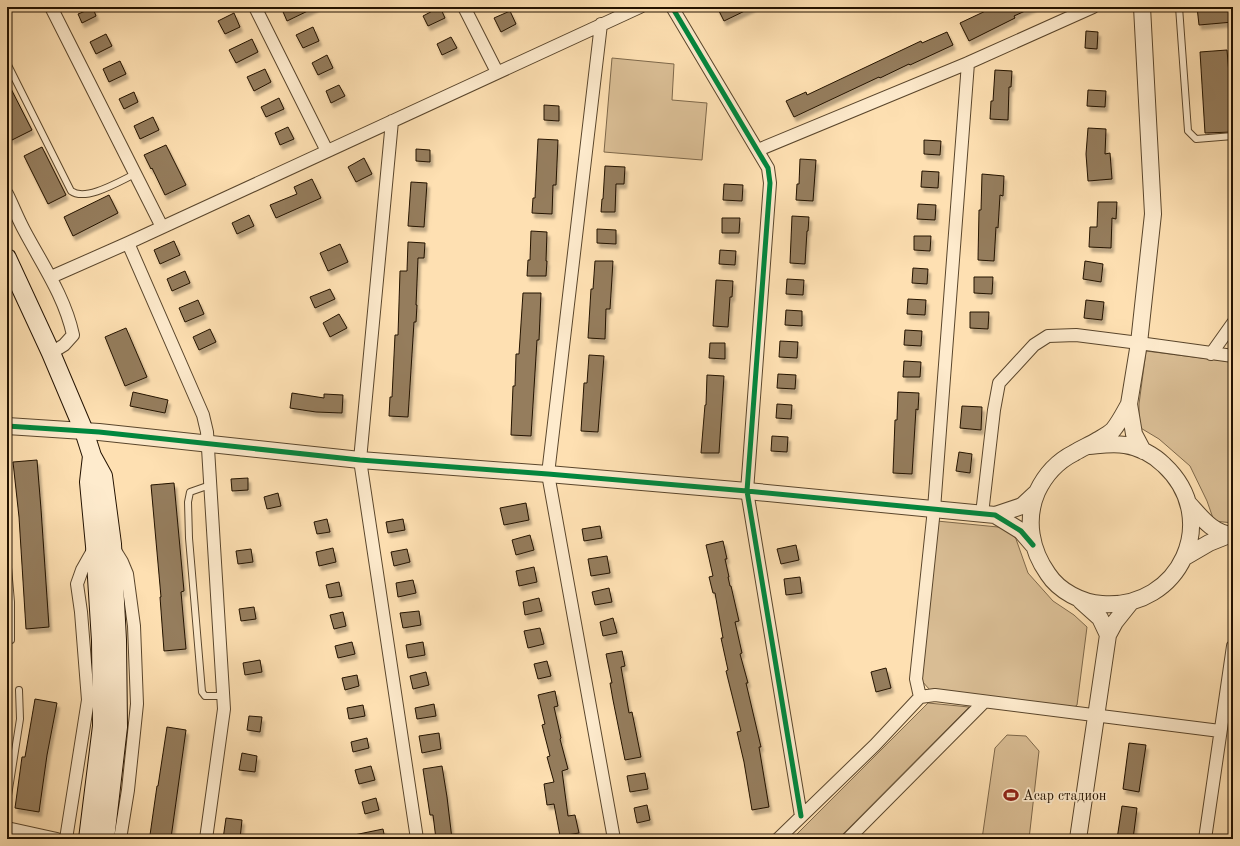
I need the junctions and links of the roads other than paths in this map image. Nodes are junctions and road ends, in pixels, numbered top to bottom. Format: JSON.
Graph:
{"nodes":[{"id":1,"x":51,"y":7,"type":"edge"},
{"id":2,"x":255,"y":7,"type":"edge"},
{"id":3,"x":464,"y":7,"type":"edge"},
{"id":4,"x":640,"y":7,"type":"edge"},
{"id":5,"x":672,"y":7,"type":"edge"},
{"id":6,"x":1093,"y":7,"type":"edge"},
{"id":7,"x":1142,"y":7,"type":"edge"},
{"id":8,"x":1179,"y":7,"type":"edge"},
{"id":9,"x":601,"y":24,"type":"junction"},
{"id":10,"x":7,"y":63,"type":"edge"},
{"id":11,"x":968,"y":63,"type":"junction"},
{"id":12,"x":497,"y":72,"type":"junction"},
{"id":13,"x":392,"y":121,"type":"junction"},
{"id":14,"x":1233,"y":136,"type":"edge"},
{"id":15,"x":758,"y":150,"type":"junction"},
{"id":16,"x":327,"y":151,"type":"junction"},
{"id":17,"x":135,"y":174,"type":"junction"},
{"id":18,"x":7,"y":194,"type":"edge"},
{"id":19,"x":162,"y":227,"type":"junction"},
{"id":20,"x":128,"y":243,"type":"junction"},
{"id":21,"x":7,"y":258,"type":"edge"},
{"id":22,"x":51,"y":277,"type":"junction"},
{"id":23,"x":1233,"y":323,"type":"edge"},
{"id":24,"x":1139,"y":343,"type":"junction"},
{"id":25,"x":51,"y":353,"type":"junction"},
{"id":26,"x":1211,"y":354,"type":"junction"},
{"id":27,"x":1233,"y":356,"type":"edge"},
{"id":28,"x":1129,"y":404,"type":"junction"},
{"id":29,"x":7,"y":426,"type":"edge"},
{"id":30,"x":84,"y":431,"type":"junction"},
{"id":31,"x":208,"y":444,"type":"junction"},
{"id":32,"x":1089,"y":446,"type":"junction"},
{"id":33,"x":1143,"y":450,"type":"junction"},
{"id":34,"x":360,"y":460,"type":"junction"},
{"id":35,"x":548,"y":474,"type":"junction"},
{"id":36,"x":210,"y":485,"type":"junction"},
{"id":37,"x":747,"y":491,"type":"junction"},
{"id":38,"x":1037,"y":492,"type":"junction"},
{"id":39,"x":1189,"y":504,"type":"junction"},
{"id":40,"x":934,"y":509,"type":"junction"},
{"id":41,"x":989,"y":514,"type":"junction"},
{"id":42,"x":1231,"y":535,"type":"edge"},
{"id":43,"x":104,"y":545,"type":"junction"},
{"id":44,"x":1033,"y":545,"type":"junction"},
{"id":45,"x":7,"y":556,"type":"edge"},
{"id":46,"x":1184,"y":557,"type":"junction"},
{"id":47,"x":1078,"y":598,"type":"junction"},
{"id":48,"x":1131,"y":602,"type":"junction"},
{"id":49,"x":1108,"y":635,"type":"junction"},
{"id":50,"x":10,"y":640,"type":"dead end"},
{"id":51,"x":1233,"y":646,"type":"edge"},
{"id":52,"x":19,"y":690,"type":"dead end"},
{"id":53,"x":224,"y":696,"type":"junction"},
{"id":54,"x":920,"y":697,"type":"junction"},
{"id":55,"x":984,"y":702,"type":"junction"},
{"id":56,"x":1096,"y":716,"type":"junction"},
{"id":57,"x":118,"y":727,"type":"junction"},
{"id":58,"x":1220,"y":731,"type":"junction"},
{"id":59,"x":135,"y":733,"type":"junction"},
{"id":60,"x":7,"y":802,"type":"edge"},
{"id":61,"x":801,"y":816,"type":"junction"},
{"id":62,"x":7,"y":828,"type":"edge"},
{"id":63,"x":57,"y":839,"type":"edge"},
{"id":64,"x":66,"y":839,"type":"edge"},
{"id":65,"x":88,"y":839,"type":"edge"},
{"id":66,"x":105,"y":839,"type":"edge"},
{"id":67,"x":120,"y":839,"type":"edge"},
{"id":68,"x":206,"y":839,"type":"edge"},
{"id":69,"x":417,"y":839,"type":"edge"},
{"id":70,"x":614,"y":839,"type":"edge"},
{"id":71,"x":778,"y":839,"type":"edge"},
{"id":72,"x":848,"y":839,"type":"edge"},
{"id":73,"x":1078,"y":839,"type":"edge"},
{"id":74,"x":1205,"y":839,"type":"edge"}],
"edges":[{"from":1,"to":17,"type":"street"},
{"from":2,"to":16,"type":"street"},
{"from":3,"to":12,"type":"street"},
{"from":4,"to":9,"type":"street"},
{"from":5,"to":15,"type":"street"},
{"from":6,"to":11,"type":"street"},
{"from":7,"to":24,"type":"street"},
{"from":8,"to":14,"type":"lane"},
{"from":9,"to":12,"type":"street"},
{"from":9,"to":35,"type":"street"},
{"from":10,"to":17,"type":"lane"},
{"from":11,"to":15,"type":"street"},
{"from":11,"to":40,"type":"street"},
{"from":12,"to":13,"type":"street"},
{"from":13,"to":16,"type":"street"},
{"from":13,"to":34,"type":"street"},
{"from":15,"to":37,"type":"street"},
{"from":16,"to":19,"type":"street"},
{"from":17,"to":19,"type":"street"},
{"from":18,"to":22,"type":"street"},
{"from":19,"to":20,"type":"street"},
{"from":20,"to":22,"type":"street"},
{"from":20,"to":31,"type":"street"},
{"from":21,"to":25,"type":"main road"},
{"from":22,"to":25,"type":"street"},
{"from":23,"to":26,"type":"street"},
{"from":24,"to":26,"type":"street"},
{"from":24,"to":28,"type":"street"},
{"from":24,"to":41,"type":"street"},
{"from":25,"to":30,"type":"main road"},
{"from":26,"to":27,"type":"street"},
{"from":28,"to":32,"type":"street"},
{"from":28,"to":33,"type":"street"},
{"from":29,"to":30,"type":"street"},
{"from":30,"to":31,"type":"street"},
{"from":30,"to":43,"type":"main road"},
{"from":31,"to":34,"type":"street"},
{"from":31,"to":36,"type":"street"},
{"from":32,"to":33,"type":"street"},
{"from":32,"to":38,"type":"street"},
{"from":33,"to":39,"type":"street"},
{"from":34,"to":35,"type":"street"},
{"from":34,"to":69,"type":"street"},
{"from":35,"to":37,"type":"street"},
{"from":35,"to":70,"type":"street"},
{"from":36,"to":53,"type":"street"},
{"from":36,"to":53,"type":"lane"},
{"from":37,"to":40,"type":"street"},
{"from":37,"to":61,"type":"street"},
{"from":38,"to":41,"type":"street"},
{"from":38,"to":44,"type":"street"},
{"from":39,"to":42,"type":"street"},
{"from":39,"to":46,"type":"street"},
{"from":40,"to":41,"type":"street"},
{"from":40,"to":54,"type":"street"},
{"from":41,"to":44,"type":"street"},
{"from":42,"to":46,"type":"street"},
{"from":43,"to":57,"type":"main road"},
{"from":43,"to":59,"type":"street"},
{"from":43,"to":64,"type":"street"},
{"from":43,"to":65,"type":"main road"},
{"from":44,"to":47,"type":"street"},
{"from":45,"to":50,"type":"lane"},
{"from":46,"to":48,"type":"street"},
{"from":47,"to":48,"type":"street"},
{"from":47,"to":49,"type":"street"},
{"from":48,"to":49,"type":"street"},
{"from":49,"to":56,"type":"street"},
{"from":51,"to":58,"type":"street"},
{"from":52,"to":60,"type":"lane"},
{"from":53,"to":68,"type":"street"},
{"from":54,"to":55,"type":"street"},
{"from":54,"to":61,"type":"street"},
{"from":55,"to":56,"type":"street"},
{"from":55,"to":72,"type":"street"},
{"from":56,"to":58,"type":"street"},
{"from":56,"to":73,"type":"street"},
{"from":57,"to":59,"type":"street"},
{"from":57,"to":66,"type":"main road"},
{"from":58,"to":74,"type":"street"},
{"from":59,"to":67,"type":"street"},
{"from":61,"to":71,"type":"street"},
{"from":62,"to":63,"type":"street"}]}
